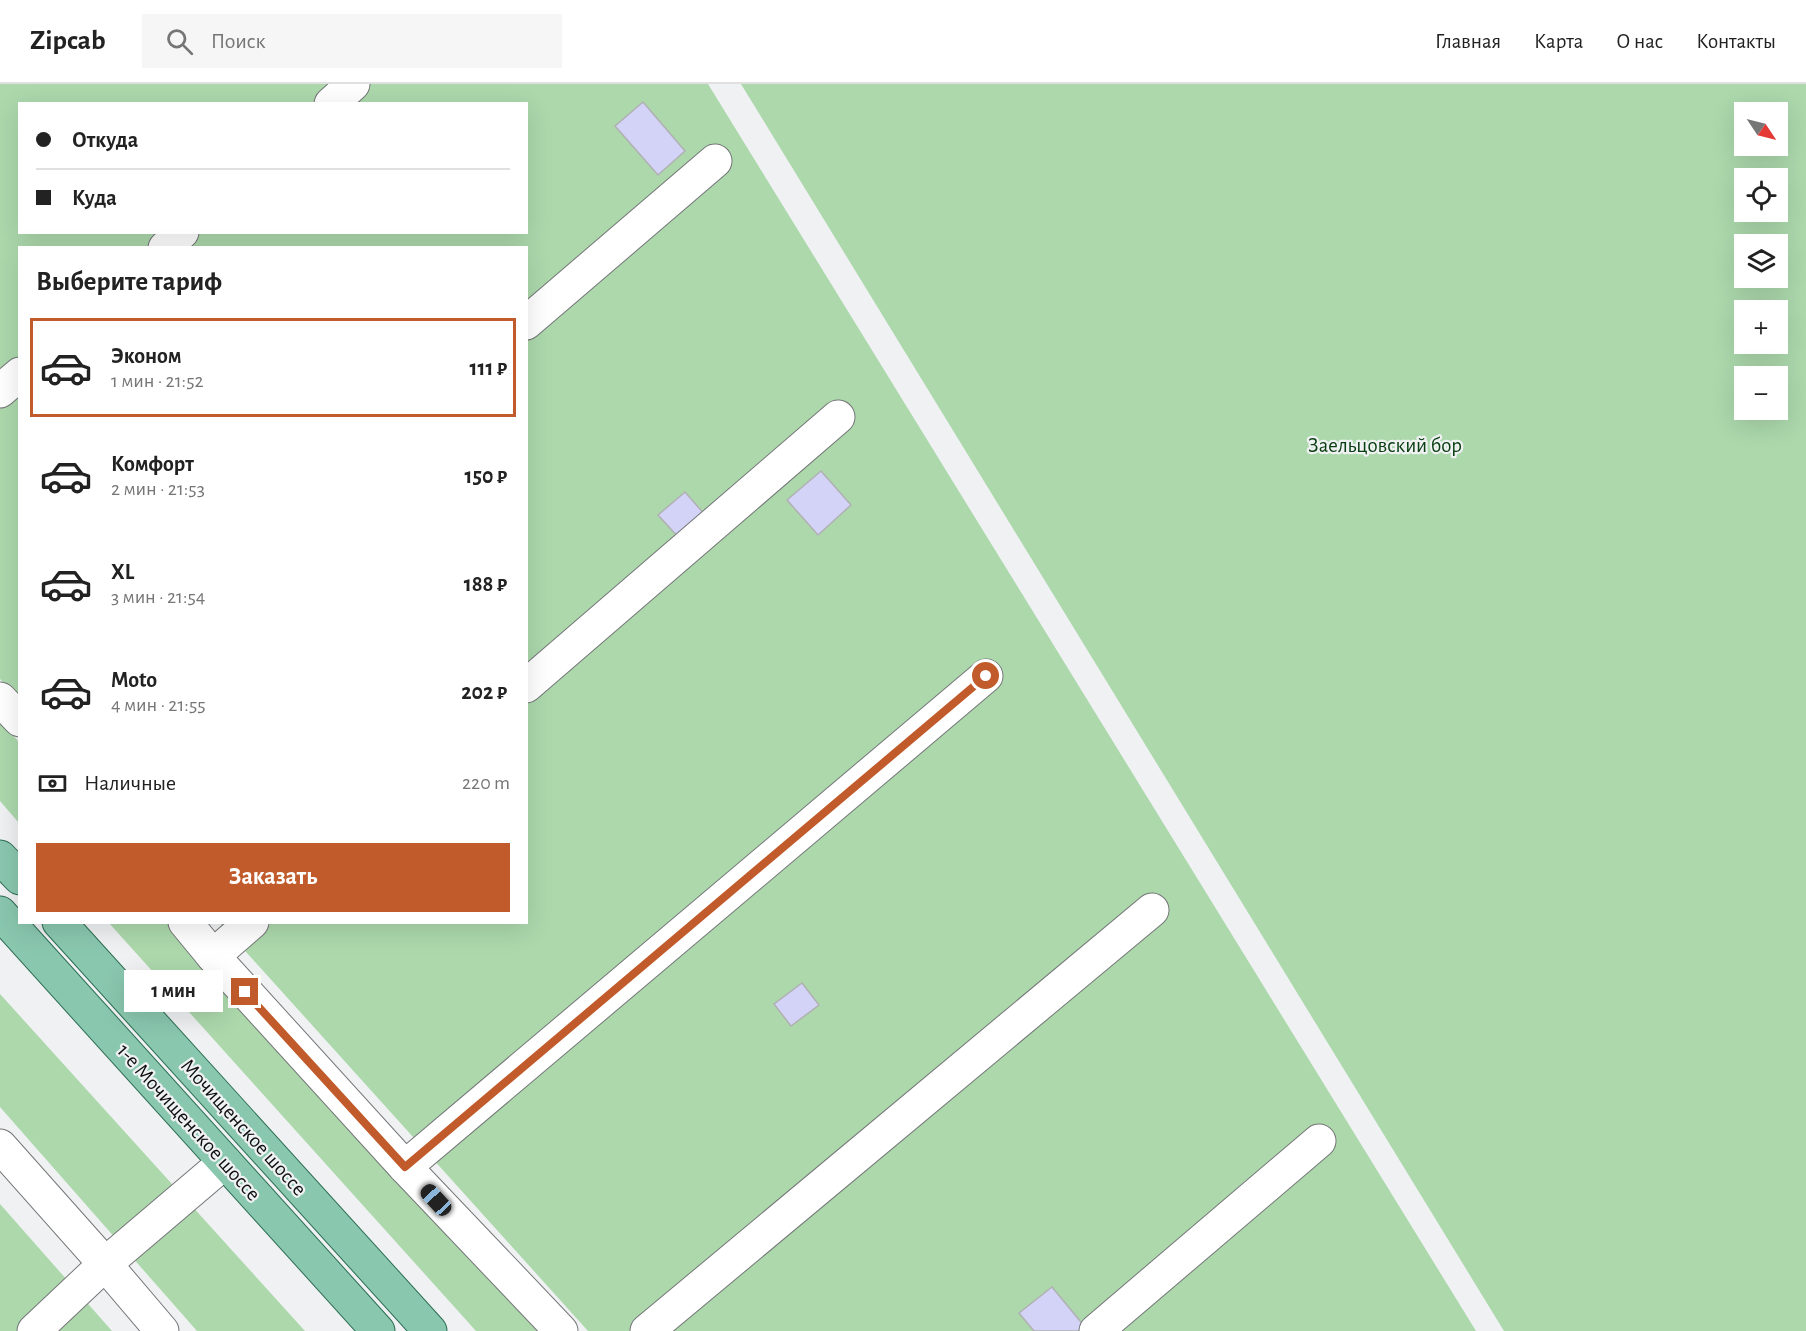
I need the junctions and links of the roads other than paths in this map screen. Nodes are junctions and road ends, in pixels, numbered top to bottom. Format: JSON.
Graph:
{"nodes":[{"id":1,"x":353,"y":84,"type":"edge"},
{"id":2,"x":333,"y":102,"type":"edge"},
{"id":3,"x":715,"y":161,"type":"dead end"},
{"id":4,"x":180,"y":234,"type":"edge"},
{"id":5,"x":167,"y":246,"type":"edge"},
{"id":6,"x":528,"y":321,"type":"edge"},
{"id":7,"x":18,"y":376,"type":"edge"},
{"id":8,"x":0,"y":391,"type":"edge"},
{"id":9,"x":838,"y":417,"type":"dead end"},
{"id":10,"x":986,"y":676,"type":"dead end"},
{"id":11,"x":528,"y":684,"type":"edge"},
{"id":12,"x":0,"y":699,"type":"edge"},
{"id":13,"x":18,"y":718,"type":"edge"},
{"id":14,"x":0,"y":857,"type":"edge"},
{"id":15,"x":18,"y":877,"type":"edge"},
{"id":16,"x":1152,"y":910,"type":"dead end"},
{"id":17,"x":0,"y":913,"type":"edge"},
{"id":18,"x":61,"y":924,"type":"edge"},
{"id":19,"x":187,"y":924,"type":"edge"},
{"id":20,"x":250,"y":924,"type":"edge"},
{"id":21,"x":213,"y":957,"type":"junction"},
{"id":22,"x":1319,"y":1142,"type":"dead end"},
{"id":23,"x":0,"y":1146,"type":"edge"},
{"id":24,"x":225,"y":1162,"type":"junction"},
{"id":25,"x":405,"y":1167,"type":"junction"},
{"id":26,"x":105,"y":1264,"type":"junction"},
{"id":27,"x":34,"y":1331,"type":"edge"},
{"id":28,"x":162,"y":1331,"type":"edge"},
{"id":29,"x":378,"y":1331,"type":"edge"},
{"id":30,"x":430,"y":1331,"type":"edge"},
{"id":31,"x":561,"y":1331,"type":"edge"},
{"id":32,"x":647,"y":1331,"type":"edge"},
{"id":33,"x":1096,"y":1331,"type":"edge"}],
"edges":[{"from":1,"to":2,"type":"street"},
{"from":3,"to":6,"type":"street"},
{"from":4,"to":5,"type":"street"},
{"from":7,"to":8,"type":"street"},
{"from":9,"to":11,"type":"street"},
{"from":10,"to":25,"type":"street"},
{"from":12,"to":13,"type":"street"},
{"from":14,"to":15,"type":"main road"},
{"from":16,"to":32,"type":"street"},
{"from":17,"to":24,"type":"main road","name":"1-е Мочищенское шоссе"},
{"from":18,"to":30,"type":"main road","name":"Мочищенское шоссе"},
{"from":19,"to":21,"type":"street"},
{"from":20,"to":21,"type":"street"},
{"from":21,"to":25,"type":"street"},
{"from":22,"to":33,"type":"street"},
{"from":23,"to":26,"type":"street"},
{"from":24,"to":26,"type":"street"},
{"from":24,"to":29,"type":"main road","name":"1-е Мочищенское шоссе"},
{"from":25,"to":31,"type":"street"},
{"from":26,"to":27,"type":"street"},
{"from":26,"to":28,"type":"street"}]}
